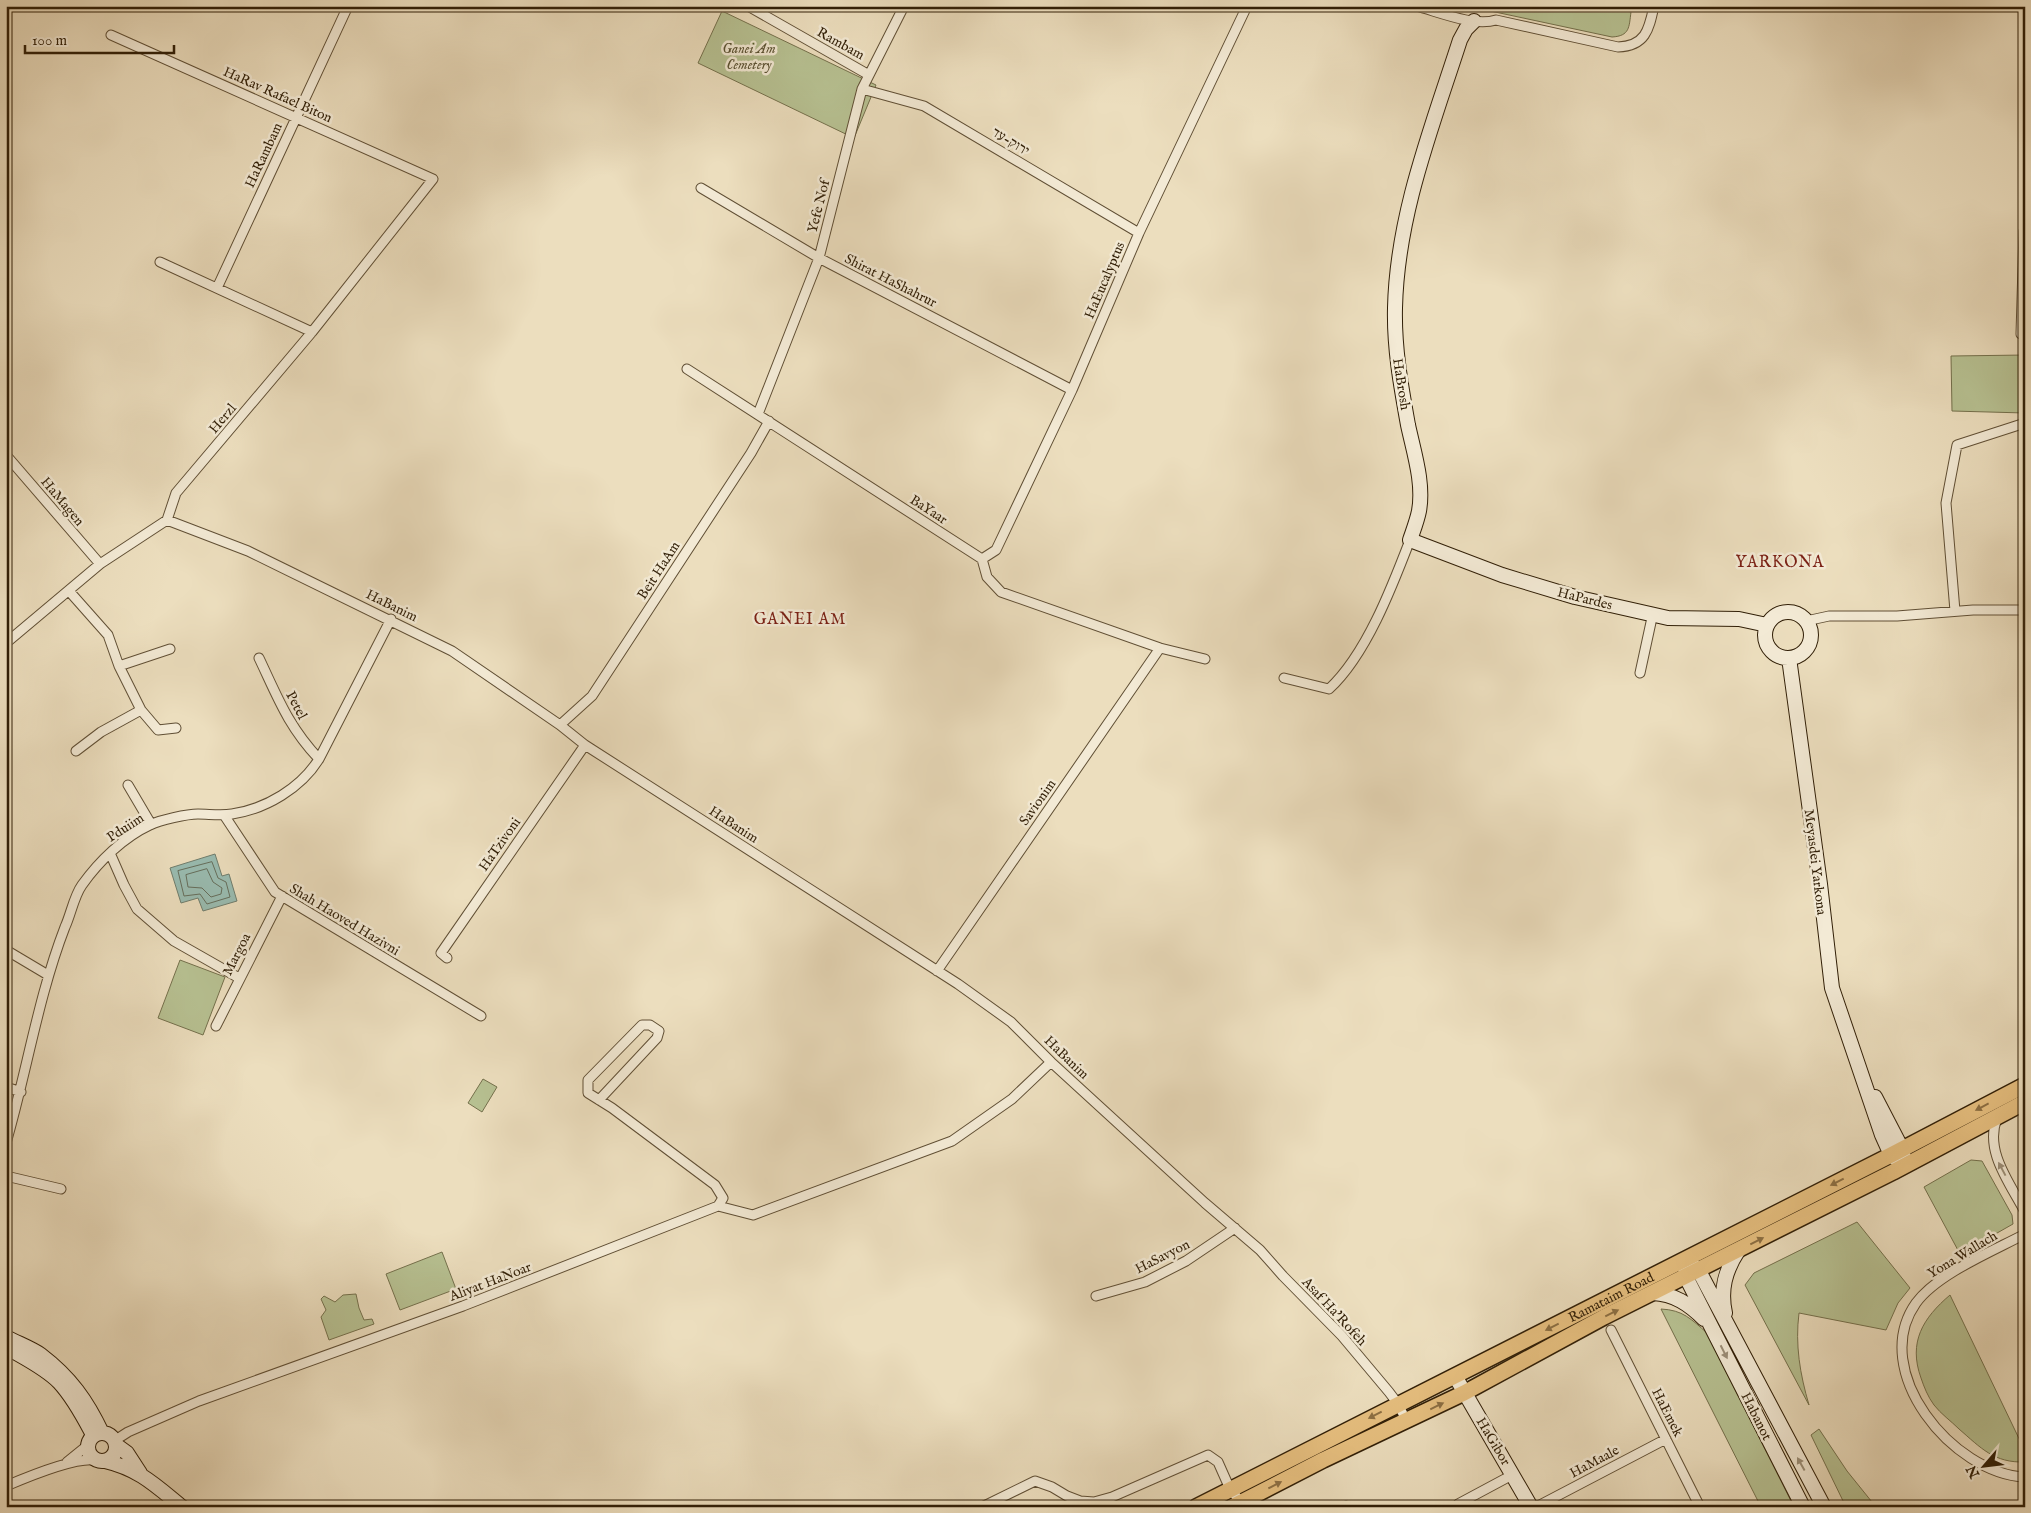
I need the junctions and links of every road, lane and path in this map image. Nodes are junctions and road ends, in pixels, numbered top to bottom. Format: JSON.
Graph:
{"nodes":[{"id":1,"x":348,"y":6,"type":"edge"},
{"id":2,"x":748,"y":6,"type":"edge"},
{"id":3,"x":904,"y":6,"type":"edge"},
{"id":4,"x":1247,"y":6,"type":"edge"},
{"id":5,"x":1416,"y":6,"type":"edge"},
{"id":6,"x":1654,"y":6,"type":"edge"},
{"id":7,"x":1474,"y":21,"type":"junction"},
{"id":8,"x":112,"y":35,"type":"dead end"},
{"id":9,"x":869,"y":75,"type":"junction"},
{"id":10,"x":862,"y":89,"type":"junction"},
{"id":11,"x":296,"y":117,"type":"junction"},
{"id":12,"x":433,"y":179,"type":"joint"},
{"id":13,"x":701,"y":188,"type":"dead end"},
{"id":14,"x":2024,"y":231,"type":"edge"},
{"id":15,"x":1139,"y":233,"type":"junction"},
{"id":16,"x":819,"y":258,"type":"junction"},
{"id":17,"x":160,"y":262,"type":"dead end"},
{"id":18,"x":217,"y":288,"type":"junction"},
{"id":19,"x":312,"y":332,"type":"junction"},
{"id":20,"x":2025,"y":335,"type":"edge"},
{"id":21,"x":687,"y":369,"type":"dead end"},
{"id":22,"x":1072,"y":390,"type":"junction"},
{"id":23,"x":758,"y":414,"type":"junction"},
{"id":24,"x":769,"y":421,"type":"junction"},
{"id":25,"x":2025,"y":423,"type":"edge"},
{"id":26,"x":6,"y":455,"type":"edge"},
{"id":27,"x":167,"y":520,"type":"junction"},
{"id":28,"x":1410,"y":540,"type":"junction"},
{"id":29,"x":982,"y":559,"type":"junction"},
{"id":30,"x":100,"y":564,"type":"junction"},
{"id":31,"x":69,"y":591,"type":"junction"},
{"id":32,"x":2025,"y":610,"type":"edge"},
{"id":33,"x":1955,"y":611,"type":"junction"},
{"id":34,"x":1654,"y":613,"type":"junction"},
{"id":35,"x":391,"y":619,"type":"junction"},
{"id":36,"x":1806,"y":621,"type":"junction"},
{"id":37,"x":1768,"y":624,"type":"junction"},
{"id":38,"x":6,"y":642,"type":"edge"},
{"id":39,"x":1160,"y":648,"type":"junction"},
{"id":40,"x":170,"y":649,"type":"dead end"},
{"id":41,"x":259,"y":658,"type":"dead end"},
{"id":42,"x":1788,"y":658,"type":"junction"},
{"id":43,"x":1205,"y":659,"type":"dead end"},
{"id":44,"x":119,"y":666,"type":"junction"},
{"id":45,"x":1640,"y":672,"type":"dead end"},
{"id":46,"x":1284,"y":678,"type":"dead end"},
{"id":47,"x":141,"y":710,"type":"junction"},
{"id":48,"x":560,"y":725,"type":"junction"},
{"id":49,"x":176,"y":728,"type":"dead end"},
{"id":50,"x":585,"y":745,"type":"junction"},
{"id":51,"x":76,"y":751,"type":"dead end"},
{"id":52,"x":319,"y":759,"type":"junction"},
{"id":53,"x":128,"y":785,"type":"dead end"},
{"id":54,"x":224,"y":815,"type":"junction"},
{"id":55,"x":151,"y":824,"type":"junction"},
{"id":56,"x":110,"y":853,"type":"junction"},
{"id":57,"x":282,"y":896,"type":"junction"},
{"id":58,"x":6,"y":950,"type":"edge"},
{"id":59,"x":447,"y":958,"type":"dead end"},
{"id":60,"x":937,"y":971,"type":"junction"},
{"id":61,"x":48,"y":975,"type":"junction"},
{"id":62,"x":239,"y":978,"type":"junction"},
{"id":63,"x":481,"y":1016,"type":"dead end"},
{"id":64,"x":216,"y":1026,"type":"dead end"},
{"id":65,"x":1051,"y":1062,"type":"junction"},
{"id":66,"x":2025,"y":1085,"type":"edge"},
{"id":67,"x":6,"y":1087,"type":"edge"},
{"id":68,"x":21,"y":1092,"type":"junction"},
{"id":69,"x":599,"y":1100,"type":"junction"},
{"id":70,"x":2025,"y":1102,"type":"edge"},
{"id":71,"x":1997,"y":1116,"type":"junction"},
{"id":72,"x":6,"y":1143,"type":"edge"},
{"id":73,"x":1897,"y":1152,"type":"junction"},
{"id":74,"x":1906,"y":1166,"type":"junction"},
{"id":75,"x":6,"y":1176,"type":"edge"},
{"id":76,"x":62,"y":1189,"type":"dead end"},
{"id":77,"x":718,"y":1206,"type":"junction"},
{"id":78,"x":2025,"y":1212,"type":"edge"},
{"id":79,"x":1235,"y":1228,"type":"junction"},
{"id":80,"x":2025,"y":1234,"type":"edge"},
{"id":81,"x":1738,"y":1252,"type":"junction"},
{"id":82,"x":1685,"y":1260,"type":"junction"},
{"id":83,"x":1692,"y":1274,"type":"junction"},
{"id":84,"x":1653,"y":1293,"type":"junction"},
{"id":85,"x":1096,"y":1296,"type":"dead end"},
{"id":86,"x":1710,"y":1325,"type":"junction"},
{"id":87,"x":1728,"y":1328,"type":"junction"},
{"id":88,"x":1610,"y":1330,"type":"dead end"},
{"id":89,"x":6,"y":1338,"type":"edge"},
{"id":90,"x":6,"y":1348,"type":"edge"},
{"id":91,"x":1455,"y":1376,"type":"junction"},
{"id":92,"x":1464,"y":1393,"type":"junction"},
{"id":93,"x":1398,"y":1404,"type":"junction"},
{"id":94,"x":1406,"y":1420,"type":"junction"},
{"id":95,"x":1666,"y":1439,"type":"junction"},
{"id":96,"x":103,"y":1440,"type":"junction"},
{"id":97,"x":100,"y":1460,"type":"junction"},
{"id":98,"x":62,"y":1465,"type":"junction"},
{"id":99,"x":140,"y":1473,"type":"junction"},
{"id":100,"x":1514,"y":1474,"type":"junction"},
{"id":101,"x":2025,"y":1477,"type":"edge"},
{"id":102,"x":6,"y":1486,"type":"edge"},
{"id":103,"x":1230,"y":1489,"type":"junction"},
{"id":104,"x":1236,"y":1504,"type":"edge"},
{"id":105,"x":182,"y":1507,"type":"edge"},
{"id":106,"x":982,"y":1507,"type":"edge"},
{"id":107,"x":1196,"y":1507,"type":"edge"},
{"id":108,"x":1459,"y":1507,"type":"edge"},
{"id":109,"x":1531,"y":1507,"type":"edge"},
{"id":110,"x":1536,"y":1507,"type":"edge"},
{"id":111,"x":1700,"y":1507,"type":"edge"},
{"id":112,"x":1803,"y":1507,"type":"edge"},
{"id":113,"x":1824,"y":1507,"type":"edge"}],
"edges":[{"from":1,"to":11,"type":"street","name":"HaRambam"},
{"from":2,"to":9,"type":"street","name":"Rambam"},
{"from":3,"to":9,"type":"street","name":"Yefe Nof"},
{"from":4,"to":15,"type":"street","name":"HaEucalyptus"},
{"from":5,"to":7,"type":"street"},
{"from":6,"to":7,"type":"street"},
{"from":7,"to":28,"type":"street","name":"HaBrosh"},
{"from":8,"to":11,"type":"street","name":"HaRav Rafael Biton"},
{"from":9,"to":10,"type":"street","name":"Yefe Nof"},
{"from":10,"to":15,"type":"street","name":"ירוק-עד"},
{"from":10,"to":16,"type":"street","name":"Yefe Nof"},
{"from":11,"to":12,"type":"street","name":"HaRav Rafael Biton"},
{"from":11,"to":18,"type":"street","name":"HaRambam"},
{"from":12,"to":19,"type":"street","name":"Herzl"},
{"from":13,"to":16,"type":"street","name":"Shirat HaShahrur"},
{"from":14,"to":20,"type":"street"},
{"from":15,"to":22,"type":"street","name":"HaEucalyptus"},
{"from":16,"to":22,"type":"street","name":"Shirat HaShahrur"},
{"from":16,"to":23,"type":"street","name":"Yefe Nof"},
{"from":17,"to":18,"type":"street"},
{"from":18,"to":19,"type":"street"},
{"from":19,"to":27,"type":"street","name":"Herzl"},
{"from":21,"to":23,"type":"street","name":"BaYaar"},
{"from":22,"to":29,"type":"street","name":"HaEucalyptus"},
{"from":23,"to":24,"type":"street","name":"BaYaar"},
{"from":24,"to":29,"type":"street","name":"BaYaar"},
{"from":24,"to":48,"type":"street","name":"Beit HaAm"},
{"from":25,"to":33,"type":"street"},
{"from":26,"to":30,"type":"street","name":"HaMagen"},
{"from":27,"to":30,"type":"street"},
{"from":27,"to":35,"type":"street","name":"HaBanim"},
{"from":28,"to":34,"type":"street","name":"HaPardes"},
{"from":28,"to":46,"type":"street","name":"HaBrosh"},
{"from":29,"to":39,"type":"street"},
{"from":30,"to":31,"type":"street"},
{"from":31,"to":38,"type":"street"},
{"from":31,"to":44,"type":"street"},
{"from":32,"to":33,"type":"street"},
{"from":33,"to":36,"type":"street"},
{"from":34,"to":37,"type":"street","name":"HaPardes"},
{"from":34,"to":45,"type":"street"},
{"from":35,"to":48,"type":"street","name":"HaBanim"},
{"from":35,"to":52,"type":"street","name":"Pduiim"},
{"from":36,"to":37,"type":"street"},
{"from":36,"to":42,"type":"street"},
{"from":37,"to":42,"type":"street"},
{"from":39,"to":43,"type":"street"},
{"from":39,"to":60,"type":"street","name":"Savionim"},
{"from":40,"to":44,"type":"street"},
{"from":41,"to":52,"type":"street","name":"Petel"},
{"from":42,"to":73,"type":"street","name":"Meyasdei Yarkona"},
{"from":44,"to":47,"type":"street"},
{"from":47,"to":49,"type":"street"},
{"from":47,"to":51,"type":"street"},
{"from":48,"to":50,"type":"street","name":"HaBanim"},
{"from":50,"to":59,"type":"street","name":"HaTzivoni"},
{"from":50,"to":60,"type":"street","name":"HaBanim"},
{"from":52,"to":54,"type":"street","name":"Pduiim"},
{"from":53,"to":55,"type":"street"},
{"from":54,"to":55,"type":"street","name":"Pduiim"},
{"from":54,"to":57,"type":"street","name":"Shah Haoved Hazivni"},
{"from":55,"to":56,"type":"street","name":"Pduiim"},
{"from":56,"to":61,"type":"street","name":"Pduiim"},
{"from":56,"to":62,"type":"street"},
{"from":57,"to":62,"type":"street","name":"Margoa"},
{"from":57,"to":63,"type":"street","name":"Shah Haoved Hazivni"},
{"from":58,"to":61,"type":"street"},
{"from":60,"to":65,"type":"street","name":"HaBanim"},
{"from":61,"to":68,"type":"street","name":"Pduiim"},
{"from":62,"to":64,"type":"street","name":"Margoa"},
{"from":65,"to":77,"type":"street"},
{"from":65,"to":79,"type":"street","name":"HaBanim"},
{"from":66,"to":73,"type":"main road","name":"Ramataim Road","one_way":true},
{"from":67,"to":68,"type":"street"},
{"from":68,"to":72,"type":"street","name":"Pduiim"},
{"from":69,"to":69,"type":"street"},
{"from":69,"to":77,"type":"street"},
{"from":70,"to":71,"type":"main road","name":"Ramataim Road"},
{"from":71,"to":74,"type":"main road","name":"Ramataim Road"},
{"from":78,"to":71,"type":"street","one_way":true},
{"from":73,"to":74,"type":"street","name":"Meyasdei Yarkona"},
{"from":73,"to":82,"type":"main road","name":"Ramataim Road","one_way":true},
{"from":81,"to":74,"type":"main road","name":"Ramataim Road","one_way":true},
{"from":75,"to":76,"type":"street"},
{"from":77,"to":96,"type":"street","name":"Aliyat HaNoar"},
{"from":79,"to":85,"type":"street","name":"HaSavyon"},
{"from":79,"to":93,"type":"street","name":"Asaf Ha'Rofeh"},
{"from":80,"to":101,"type":"street","name":"Yona Wallach"},
{"from":81,"to":83,"type":"main road","name":"Ramataim Road"},
{"from":81,"to":87,"type":"street","name":"Habanot"},
{"from":82,"to":83,"type":"street","name":"Habanot"},
{"from":82,"to":91,"type":"main road","name":"Ramataim Road","one_way":true},
{"from":83,"to":84,"type":"main road","name":"Ramataim Road"},
{"from":83,"to":86,"type":"street","name":"Habanot"},
{"from":83,"to":87,"type":"street","name":"Habanot"},
{"from":84,"to":86,"type":"street","name":"Habanot"},
{"from":92,"to":84,"type":"main road","name":"Ramataim Road","one_way":true},
{"from":86,"to":112,"type":"street","name":"Habanot","one_way":true},
{"from":113,"to":87,"type":"street","name":"Habanot","one_way":true},
{"from":88,"to":95,"type":"street","name":"HaEmek"},
{"from":89,"to":96,"type":"street"},
{"from":90,"to":96,"type":"street"},
{"from":91,"to":92,"type":"street","name":"HaGibor"},
{"from":91,"to":93,"type":"main road","name":"Ramataim Road"},
{"from":94,"to":92,"type":"main road","name":"Ramataim Road","one_way":true},
{"from":92,"to":100,"type":"street","name":"HaGibor"},
{"from":93,"to":94,"type":"street","name":"Asaf Ha'Rofeh"},
{"from":93,"to":103,"type":"main road","name":"Ramataim Road","one_way":true},
{"from":104,"to":94,"type":"main road","name":"Ramataim Road","one_way":true},
{"from":95,"to":110,"type":"street","name":"HaMaale"},
{"from":95,"to":111,"type":"street","name":"HaEmek"},
{"from":96,"to":97,"type":"street"},
{"from":96,"to":97,"type":"street"},
{"from":96,"to":98,"type":"street","name":"Aliyat HaNoar"},
{"from":96,"to":99,"type":"street"},
{"from":97,"to":98,"type":"street"},
{"from":97,"to":99,"type":"street"},
{"from":98,"to":102,"type":"street"},
{"from":99,"to":105,"type":"street"},
{"from":100,"to":108,"type":"street"},
{"from":100,"to":109,"type":"street","name":"HaGibor"},
{"from":103,"to":104,"type":"street"},
{"from":103,"to":106,"type":"street"},
{"from":103,"to":107,"type":"main road","name":"Ramataim Road"}]}
